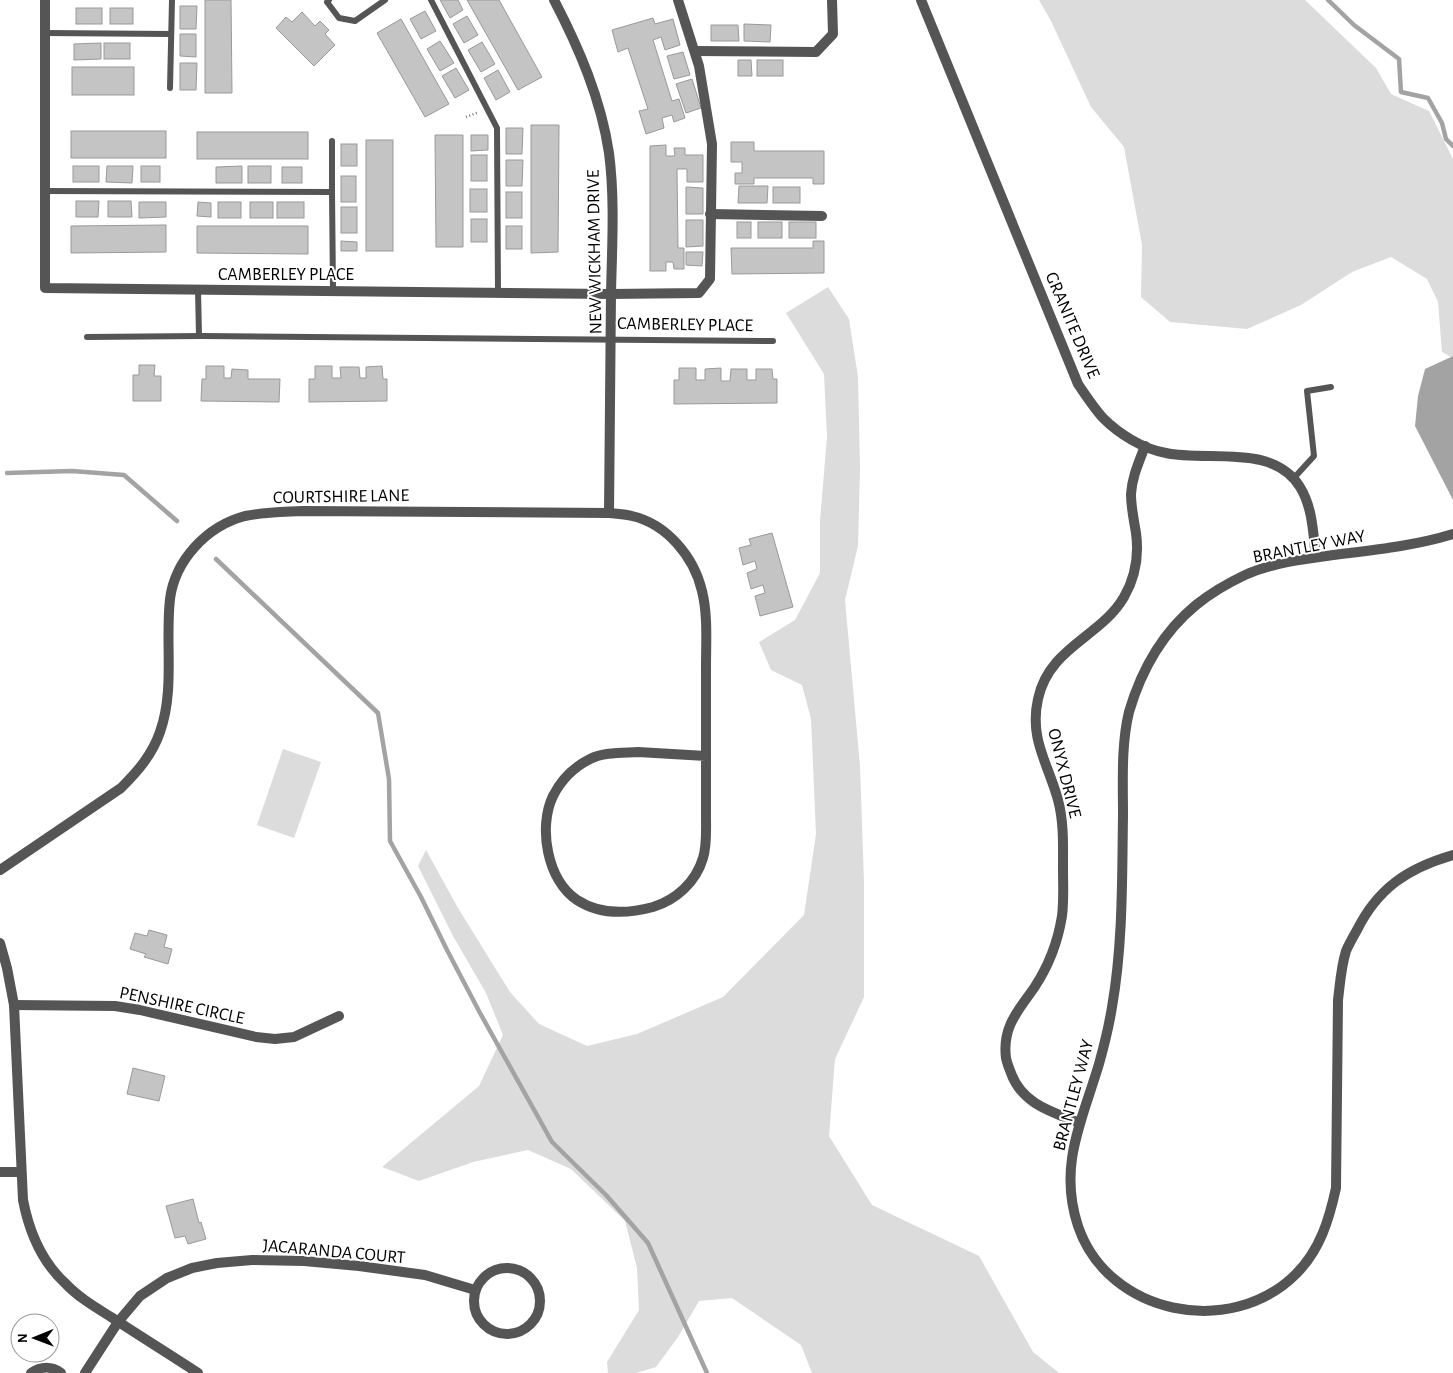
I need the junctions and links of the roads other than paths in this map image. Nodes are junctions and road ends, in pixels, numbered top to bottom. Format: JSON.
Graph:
{"nodes":[{"id":1,"x":45,"y":0,"type":"edge"},
{"id":2,"x":172,"y":0,"type":"edge"},
{"id":3,"x":329,"y":0,"type":"edge"},
{"id":4,"x":385,"y":0,"type":"edge"},
{"id":5,"x":431,"y":0,"type":"edge"},
{"id":6,"x":554,"y":0,"type":"edge"},
{"id":7,"x":678,"y":0,"type":"edge"},
{"id":8,"x":832,"y":0,"type":"edge"},
{"id":9,"x":921,"y":0,"type":"edge"},
{"id":10,"x":45,"y":33,"type":"junction"},
{"id":11,"x":171,"y":34,"type":"junction"},
{"id":12,"x":695,"y":51,"type":"junction"},
{"id":13,"x":170,"y":88,"type":"dead end"},
{"id":14,"x":332,"y":141,"type":"dead end"},
{"id":15,"x":44,"y":191,"type":"junction"},
{"id":16,"x":332,"y":192,"type":"junction"},
{"id":17,"x":710,"y":214,"type":"junction"},
{"id":18,"x":822,"y":216,"type":"dead end"},
{"id":19,"x":198,"y":290,"type":"junction"},
{"id":20,"x":333,"y":290,"type":"junction"},
{"id":21,"x":498,"y":292,"type":"junction"},
{"id":22,"x":612,"y":294,"type":"junction"},
{"id":23,"x":199,"y":336,"type":"junction"},
{"id":24,"x":87,"y":337,"type":"dead end"},
{"id":25,"x":611,"y":339,"type":"junction"},
{"id":26,"x":773,"y":341,"type":"dead end"},
{"id":27,"x":1331,"y":387,"type":"dead end"},
{"id":28,"x":1145,"y":446,"type":"junction"},
{"id":29,"x":1293,"y":479,"type":"junction"},
{"id":30,"x":609,"y":513,"type":"junction"},
{"id":31,"x":1453,"y":534,"type":"edge"},
{"id":32,"x":1316,"y":557,"type":"junction"},
{"id":33,"x":706,"y":756,"type":"junction"},
{"id":34,"x":1453,"y":854,"type":"edge"},
{"id":35,"x":0,"y":870,"type":"edge"},
{"id":36,"x":0,"y":943,"type":"edge"},
{"id":37,"x":14,"y":1005,"type":"junction"},
{"id":38,"x":338,"y":1016,"type":"dead end"},
{"id":39,"x":1080,"y":1123,"type":"junction"},
{"id":40,"x":0,"y":1172,"type":"edge"},
{"id":41,"x":20,"y":1172,"type":"junction"},
{"id":42,"x":475,"y":1290,"type":"junction"},
{"id":43,"x":118,"y":1322,"type":"junction"},
{"id":44,"x":31,"y":1373,"type":"edge"},
{"id":45,"x":61,"y":1373,"type":"edge"},
{"id":46,"x":85,"y":1373,"type":"edge"},
{"id":47,"x":198,"y":1373,"type":"edge"}],
"edges":[{"from":1,"to":10,"type":"street"},
{"from":2,"to":11,"type":"lane"},
{"from":3,"to":4,"type":"lane"},
{"from":5,"to":21,"type":"lane"},
{"from":6,"to":22,"type":"street","name":"NEW WICKHAM DRIVE"},
{"from":7,"to":12,"type":"street","name":"CAMBERLEY PLACE"},
{"from":8,"to":12,"type":"street"},
{"from":9,"to":28,"type":"street","name":"GRANITE DRIVE"},
{"from":10,"to":11,"type":"lane"},
{"from":10,"to":15,"type":"street","name":"CAMBERLEY PLACE"},
{"from":11,"to":13,"type":"lane"},
{"from":12,"to":17,"type":"street","name":"CAMBERLEY PLACE"},
{"from":14,"to":16,"type":"lane"},
{"from":15,"to":16,"type":"lane"},
{"from":15,"to":19,"type":"street","name":"CAMBERLEY PLACE"},
{"from":16,"to":20,"type":"lane"},
{"from":17,"to":18,"type":"street"},
{"from":17,"to":22,"type":"street","name":"CAMBERLEY PLACE"},
{"from":19,"to":20,"type":"street","name":"CAMBERLEY PLACE"},
{"from":19,"to":23,"type":"lane"},
{"from":20,"to":21,"type":"street","name":"CAMBERLEY PLACE"},
{"from":21,"to":22,"type":"street","name":"CAMBERLEY PLACE"},
{"from":22,"to":25,"type":"street","name":"NEW WICKHAM DRIVE"},
{"from":23,"to":24,"type":"lane","name":"CAMBERLEY PLACE"},
{"from":23,"to":25,"type":"lane","name":"CAMBERLEY PLACE"},
{"from":25,"to":26,"type":"lane","name":"CAMBERLEY PLACE"},
{"from":25,"to":30,"type":"street","name":"NEW WICKHAM DRIVE"},
{"from":27,"to":29,"type":"lane"},
{"from":28,"to":29,"type":"street","name":"GRANITE DRIVE"},
{"from":28,"to":39,"type":"street","name":"ONYX DRIVE"},
{"from":29,"to":32,"type":"street","name":"GRANITE DRIVE"},
{"from":30,"to":33,"type":"street","name":"COURTSHIRE LANE"},
{"from":30,"to":35,"type":"street","name":"COURTSHIRE LANE"},
{"from":31,"to":32,"type":"street","name":"BRANTLEY WAY"},
{"from":32,"to":39,"type":"street","name":"BRANTLEY WAY"},
{"from":33,"to":33,"type":"street","name":"COURTSHIRE LANE"},
{"from":34,"to":39,"type":"street","name":"BRANTLEY WAY"},
{"from":36,"to":37,"type":"street"},
{"from":37,"to":38,"type":"street","name":"PENSHIRE CIRCLE"},
{"from":37,"to":41,"type":"street"},
{"from":40,"to":41,"type":"street"},
{"from":41,"to":43,"type":"street"},
{"from":42,"to":42,"type":"street"},
{"from":42,"to":43,"type":"street","name":"JACARANDA COURT"},
{"from":43,"to":46,"type":"street","name":"JACARANDA COURT"},
{"from":43,"to":47,"type":"street"},
{"from":44,"to":45,"type":"street"}]}
